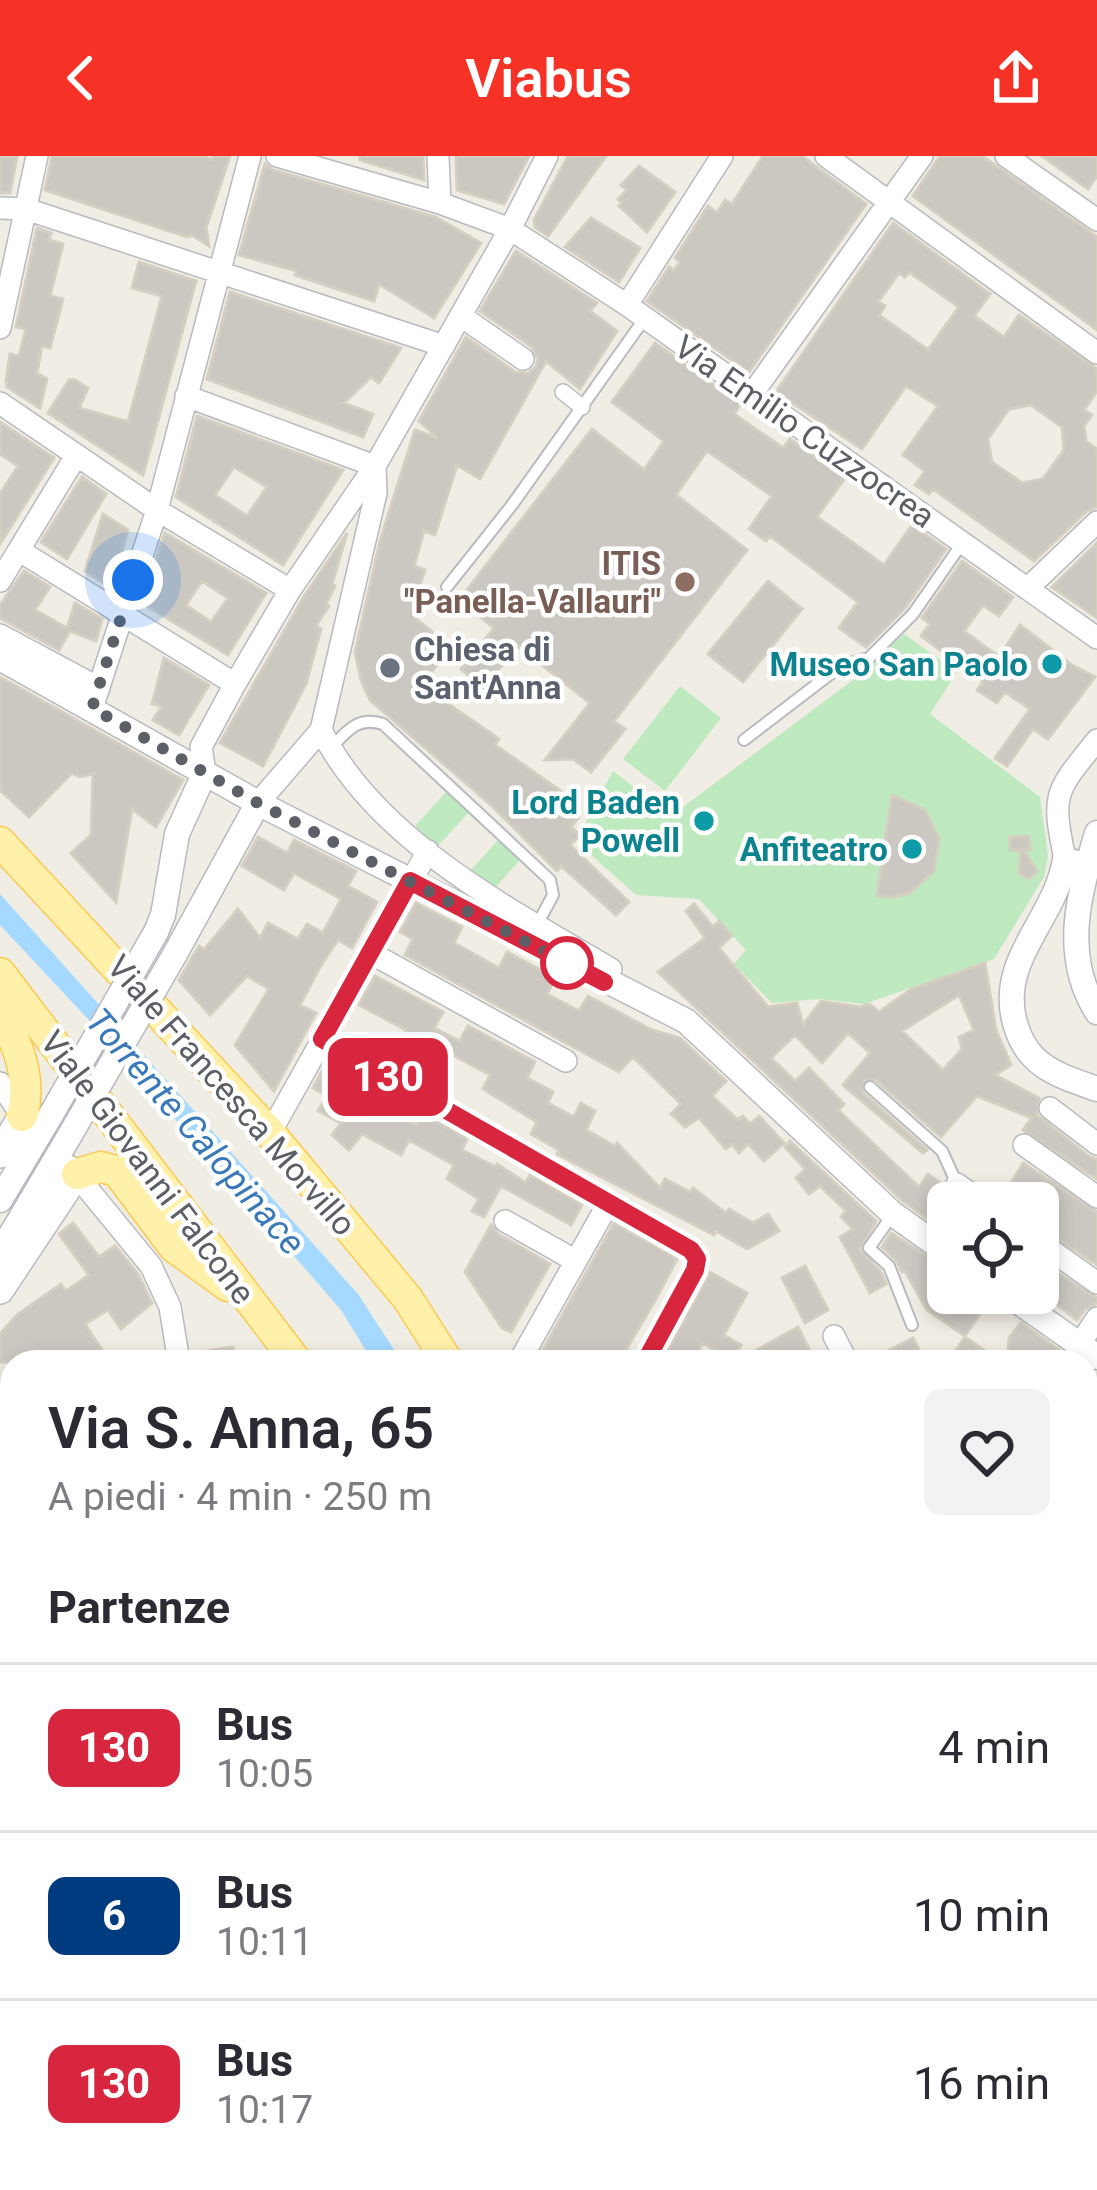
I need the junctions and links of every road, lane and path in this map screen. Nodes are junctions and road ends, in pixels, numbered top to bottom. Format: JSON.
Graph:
{"nodes":[{"id":1,"x":37,"y":156,"type":"edge"},
{"id":2,"x":250,"y":156,"type":"edge"},
{"id":3,"x":277,"y":156,"type":"edge"},
{"id":4,"x":438,"y":156,"type":"edge"},
{"id":5,"x":547,"y":156,"type":"edge"},
{"id":6,"x":722,"y":156,"type":"edge"},
{"id":7,"x":826,"y":156,"type":"edge"},
{"id":8,"x":922,"y":156,"type":"edge"},
{"id":9,"x":1006,"y":156,"type":"edge"},
{"id":10,"x":889,"y":202,"type":"junction"},
{"id":11,"x":440,"y":203,"type":"junction"},
{"id":12,"x":0,"y":208,"type":"edge"},
{"id":13,"x":26,"y":208,"type":"junction"},
{"id":14,"x":1097,"y":220,"type":"edge"},
{"id":15,"x":510,"y":230,"type":"junction"},
{"id":16,"x":218,"y":271,"type":"junction"},
{"id":17,"x":636,"y":312,"type":"junction"},
{"id":18,"x":461,"y":316,"type":"junction"},
{"id":19,"x":0,"y":328,"type":"edge"},
{"id":20,"x":444,"y":346,"type":"junction"},
{"id":21,"x":1097,"y":353,"type":"edge"},
{"id":22,"x":524,"y":359,"type":"dead end"},
{"id":23,"x":562,"y":392,"type":"dead end"},
{"id":24,"x":752,"y":394,"type":"junction"},
{"id":25,"x":186,"y":396,"type":"junction"},
{"id":26,"x":0,"y":404,"type":"edge"},
{"id":27,"x":582,"y":407,"type":"junction"},
{"id":28,"x":76,"y":456,"type":"junction"},
{"id":29,"x":375,"y":466,"type":"junction"},
{"id":30,"x":157,"y":511,"type":"junction"},
{"id":31,"x":1097,"y":522,"type":"edge"},
{"id":32,"x":963,"y":542,"type":"junction"},
{"id":33,"x":20,"y":550,"type":"junction"},
{"id":34,"x":0,"y":581,"type":"edge"},
{"id":35,"x":448,"y":587,"type":"dead end"},
{"id":36,"x":1028,"y":588,"type":"junction"},
{"id":37,"x":290,"y":590,"type":"junction"},
{"id":38,"x":121,"y":614,"type":"junction"},
{"id":39,"x":0,"y":635,"type":"edge"},
{"id":40,"x":1097,"y":638,"type":"edge"},
{"id":41,"x":0,"y":658,"type":"edge"},
{"id":42,"x":235,"y":684,"type":"junction"},
{"id":43,"x":95,"y":698,"type":"junction"},
{"id":44,"x":326,"y":740,"type":"junction"},
{"id":45,"x":744,"y":740,"type":"dead end"},
{"id":46,"x":1097,"y":740,"type":"edge"},
{"id":47,"x":205,"y":772,"type":"junction"},
{"id":48,"x":258,"y":803,"type":"junction"},
{"id":49,"x":1097,"y":833,"type":"edge"},
{"id":50,"x":0,"y":842,"type":"edge"},
{"id":51,"x":428,"y":851,"type":"junction"},
{"id":52,"x":1076,"y":863,"type":"junction"},
{"id":53,"x":410,"y":881,"type":"junction"},
{"id":54,"x":537,"y":926,"type":"junction"},
{"id":55,"x":370,"y":952,"type":"junction"},
{"id":56,"x":0,"y":973,"type":"edge"},
{"id":57,"x":604,"y":982,"type":"junction"},
{"id":58,"x":1097,"y":1012,"type":"edge"},
{"id":59,"x":0,"y":1013,"type":"edge"},
{"id":60,"x":322,"y":1039,"type":"junction"},
{"id":61,"x":566,"y":1061,"type":"dead end"},
{"id":62,"x":0,"y":1083,"type":"edge"},
{"id":63,"x":870,"y":1087,"type":"dead end"},
{"id":64,"x":1097,"y":1089,"type":"edge"},
{"id":65,"x":1050,"y":1108,"type":"dead end"},
{"id":66,"x":33,"y":1117,"type":"junction"},
{"id":67,"x":270,"y":1133,"type":"junction"},
{"id":68,"x":1097,"y":1144,"type":"edge"},
{"id":69,"x":1024,"y":1145,"type":"dead end"},
{"id":70,"x":0,"y":1154,"type":"edge"},
{"id":71,"x":73,"y":1170,"type":"junction"},
{"id":72,"x":956,"y":1182,"type":"edge"},
{"id":73,"x":1097,"y":1197,"type":"edge"},
{"id":74,"x":0,"y":1200,"type":"edge"},
{"id":75,"x":608,"y":1204,"type":"junction"},
{"id":76,"x":893,"y":1214,"type":"junction"},
{"id":77,"x":505,"y":1221,"type":"dead end"},
{"id":78,"x":927,"y":1238,"type":"edge"},
{"id":79,"x":0,"y":1253,"type":"edge"},
{"id":80,"x":1059,"y":1256,"type":"edge"},
{"id":81,"x":576,"y":1261,"type":"junction"},
{"id":82,"x":1097,"y":1283,"type":"edge"},
{"id":83,"x":0,"y":1290,"type":"edge"},
{"id":84,"x":248,"y":1300,"type":"junction"},
{"id":85,"x":1036,"y":1314,"type":"edge"},
{"id":86,"x":1097,"y":1318,"type":"edge"},
{"id":87,"x":913,"y":1325,"type":"dead end"},
{"id":88,"x":834,"y":1336,"type":"dead end"},
{"id":89,"x":177,"y":1350,"type":"edge"},
{"id":90,"x":288,"y":1350,"type":"edge"},
{"id":91,"x":440,"y":1350,"type":"edge"},
{"id":92,"x":526,"y":1350,"type":"edge"},
{"id":93,"x":651,"y":1350,"type":"edge"},
{"id":94,"x":841,"y":1350,"type":"edge"},
{"id":95,"x":1087,"y":1350,"type":"edge"},
{"id":96,"x":1088,"y":1350,"type":"edge"}],
"edges":[{"from":1,"to":13,"type":"street"},
{"from":2,"to":16,"type":"street"},
{"from":3,"to":11,"type":"street","name":"Via Emilio Cuzzocrea"},
{"from":4,"to":11,"type":"street"},
{"from":5,"to":15,"type":"street"},
{"from":6,"to":17,"type":"street"},
{"from":7,"to":10,"type":"street"},
{"from":8,"to":10,"type":"street"},
{"from":9,"to":14,"type":"street"},
{"from":10,"to":21,"type":"street"},
{"from":10,"to":24,"type":"street"},
{"from":11,"to":15,"type":"street","name":"Via Emilio Cuzzocrea"},
{"from":12,"to":13,"type":"street"},
{"from":13,"to":16,"type":"street"},
{"from":13,"to":19,"type":"street"},
{"from":15,"to":17,"type":"street","name":"Via Emilio Cuzzocrea"},
{"from":15,"to":18,"type":"street"},
{"from":16,"to":20,"type":"street"},
{"from":16,"to":25,"type":"street"},
{"from":17,"to":24,"type":"street","name":"Via Emilio Cuzzocrea"},
{"from":17,"to":27,"type":"lane"},
{"from":18,"to":20,"type":"street"},
{"from":18,"to":22,"type":"street"},
{"from":20,"to":29,"type":"street"},
{"from":23,"to":27,"type":"street"},
{"from":24,"to":32,"type":"street","name":"Via Emilio Cuzzocrea"},
{"from":25,"to":29,"type":"street"},
{"from":25,"to":30,"type":"street"},
{"from":26,"to":28,"type":"street"},
{"from":27,"to":35,"type":"lane"},
{"from":28,"to":30,"type":"street"},
{"from":28,"to":33,"type":"street"},
{"from":29,"to":37,"type":"street"},
{"from":29,"to":44,"type":"street"},
{"from":30,"to":37,"type":"street"},
{"from":30,"to":38,"type":"street"},
{"from":31,"to":36,"type":"street"},
{"from":32,"to":36,"type":"street","name":"Via Emilio Cuzzocrea"},
{"from":32,"to":45,"type":"lane"},
{"from":33,"to":34,"type":"street"},
{"from":33,"to":38,"type":"street"},
{"from":36,"to":40,"type":"street","name":"Via Emilio Cuzzocrea"},
{"from":37,"to":42,"type":"street"},
{"from":38,"to":42,"type":"street"},
{"from":38,"to":43,"type":"street"},
{"from":39,"to":43,"type":"street"},
{"from":41,"to":43,"type":"street"},
{"from":42,"to":47,"type":"street"},
{"from":43,"to":47,"type":"street"},
{"from":44,"to":48,"type":"street"},
{"from":44,"to":51,"type":"street"},
{"from":44,"to":54,"type":"lane"},
{"from":46,"to":52,"type":"street"},
{"from":47,"to":48,"type":"street"},
{"from":47,"to":66,"type":"street","bridge":true},
{"from":48,"to":53,"type":"street"},
{"from":48,"to":79,"type":"street","bridge":true},
{"from":49,"to":52,"type":"street"},
{"from":50,"to":67,"type":"main road","name":"Viale Francesca Morvillo"},
{"from":51,"to":53,"type":"street"},
{"from":51,"to":54,"type":"street"},
{"from":52,"to":58,"type":"street"},
{"from":52,"to":64,"type":"street"},
{"from":53,"to":55,"type":"street"},
{"from":53,"to":57,"type":"street"},
{"from":54,"to":57,"type":"street"},
{"from":55,"to":60,"type":"street"},
{"from":55,"to":61,"type":"street"},
{"from":56,"to":84,"type":"main road","name":"Viale Giovanni Falcone"},
{"from":57,"to":76,"type":"street"},
{"from":59,"to":66,"type":"main road"},
{"from":60,"to":67,"type":"street"},
{"from":60,"to":75,"type":"street"},
{"from":62,"to":66,"type":"street"},
{"from":63,"to":72,"type":"lane"},
{"from":65,"to":68,"type":"street"},
{"from":66,"to":70,"type":"main road"},
{"from":66,"to":74,"type":"street"},
{"from":67,"to":91,"type":"main road","name":"Viale Francesca Morvillo"},
{"from":69,"to":73,"type":"street"},
{"from":71,"to":83,"type":"main road"},
{"from":71,"to":84,"type":"main road"},
{"from":71,"to":89,"type":"street"},
{"from":75,"to":81,"type":"street"},
{"from":75,"to":93,"type":"street"},
{"from":76,"to":78,"type":"street"},
{"from":76,"to":87,"type":"lane"},
{"from":77,"to":81,"type":"street"},
{"from":80,"to":82,"type":"street"},
{"from":81,"to":92,"type":"street"},
{"from":84,"to":90,"type":"main road","name":"Viale Giovanni Falcone"},
{"from":85,"to":95,"type":"street"},
{"from":86,"to":96,"type":"street"},
{"from":88,"to":94,"type":"street"}]}
